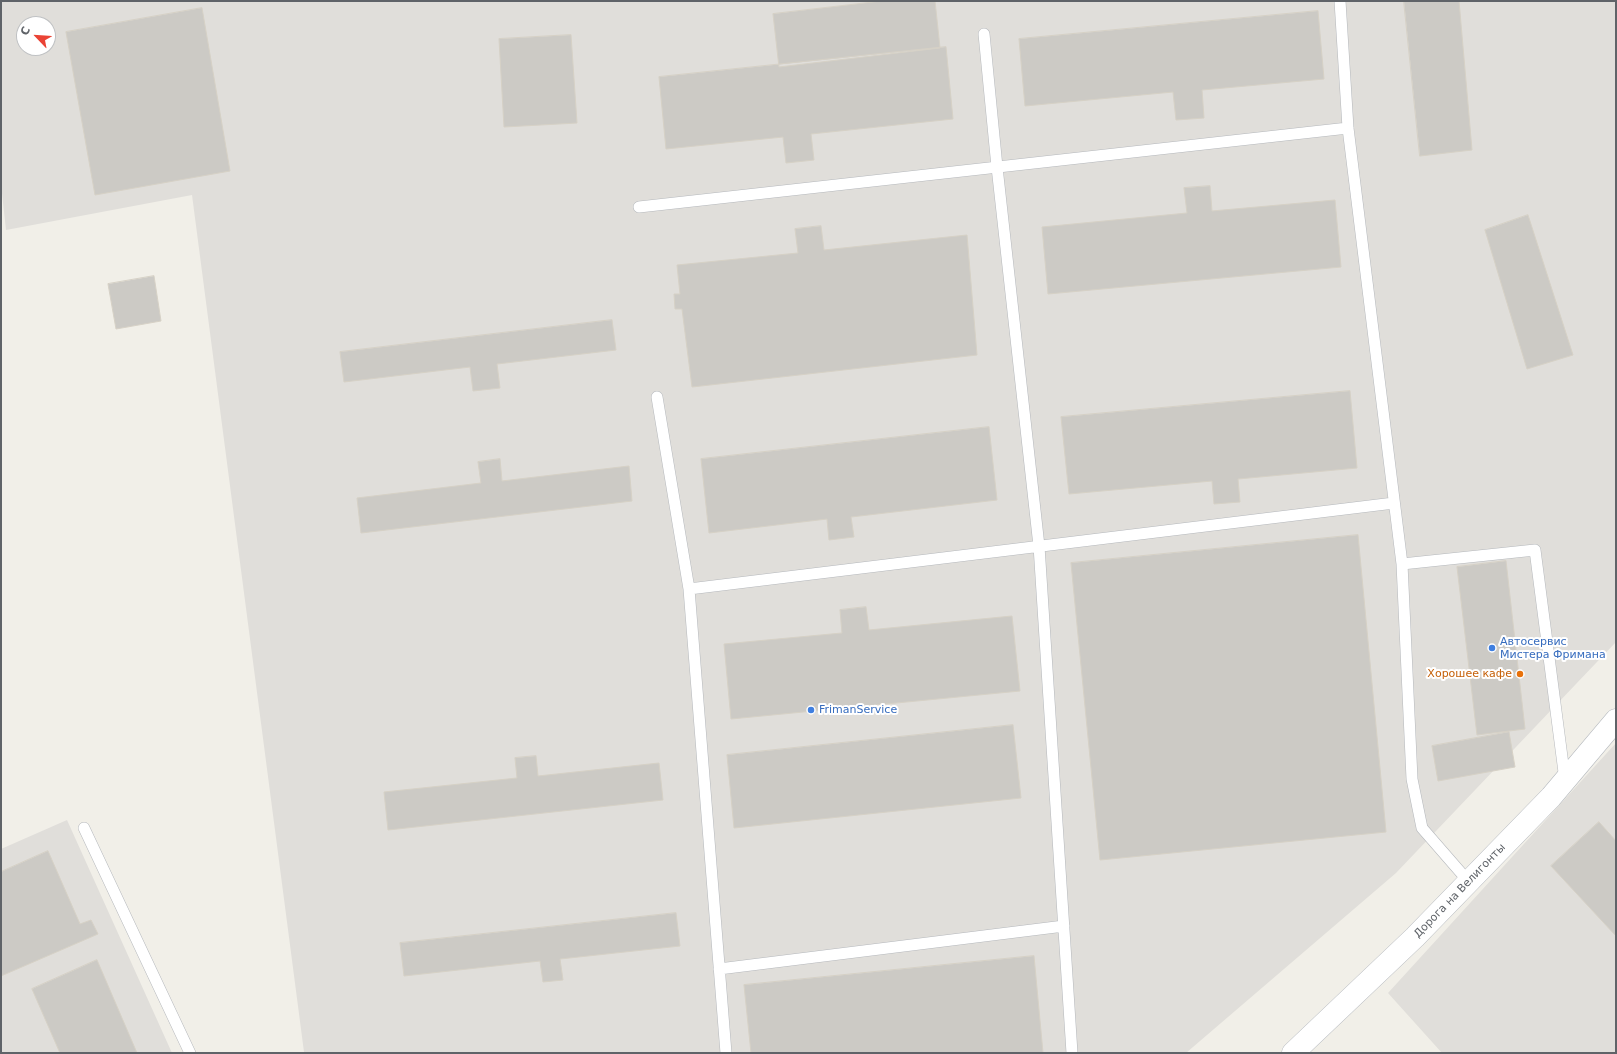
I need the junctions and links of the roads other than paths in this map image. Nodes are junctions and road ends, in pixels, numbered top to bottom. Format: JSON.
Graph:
{"nodes":[{"id":1,"x":1340,"y":1,"type":"edge"},
{"id":2,"x":984,"y":34,"type":"dead end"},
{"id":3,"x":1348,"y":128,"type":"junction"},
{"id":4,"x":997,"y":167,"type":"junction"},
{"id":5,"x":639,"y":207,"type":"dead end"},
{"id":6,"x":657,"y":397,"type":"dead end"},
{"id":7,"x":1394,"y":503,"type":"junction"},
{"id":8,"x":1038,"y":546,"type":"junction"},
{"id":9,"x":1402,"y":564,"type":"junction"},
{"id":10,"x":689,"y":589,"type":"junction"},
{"id":11,"x":1616,"y":720,"type":"edge"},
{"id":12,"x":1565,"y":781,"type":"junction"},
{"id":13,"x":84,"y":828,"type":"dead end"},
{"id":14,"x":1469,"y":882,"type":"junction"},
{"id":15,"x":1064,"y":926,"type":"junction"},
{"id":16,"x":719,"y":969,"type":"junction"},
{"id":17,"x":190,"y":1053,"type":"edge"},
{"id":18,"x":726,"y":1053,"type":"edge"},
{"id":19,"x":1072,"y":1053,"type":"edge"},
{"id":20,"x":1294,"y":1053,"type":"edge"}],
"edges":[{"from":1,"to":3,"type":"lane"},
{"from":2,"to":4,"type":"lane"},
{"from":3,"to":4,"type":"lane"},
{"from":3,"to":7,"type":"lane"},
{"from":4,"to":5,"type":"lane"},
{"from":4,"to":8,"type":"lane"},
{"from":6,"to":10,"type":"lane"},
{"from":7,"to":8,"type":"lane"},
{"from":7,"to":9,"type":"lane"},
{"from":8,"to":10,"type":"lane"},
{"from":8,"to":15,"type":"lane"},
{"from":9,"to":12,"type":"lane"},
{"from":9,"to":14,"type":"lane"},
{"from":10,"to":16,"type":"lane"},
{"from":11,"to":12,"type":"street","name":"Дорога на Велигонты"},
{"from":12,"to":14,"type":"street","name":"Дорога на Велигонты"},
{"from":13,"to":17,"type":"lane"},
{"from":14,"to":20,"type":"street","name":"Дорога на Велигонты"},
{"from":15,"to":16,"type":"lane"},
{"from":15,"to":19,"type":"lane"},
{"from":16,"to":18,"type":"lane"}]}
